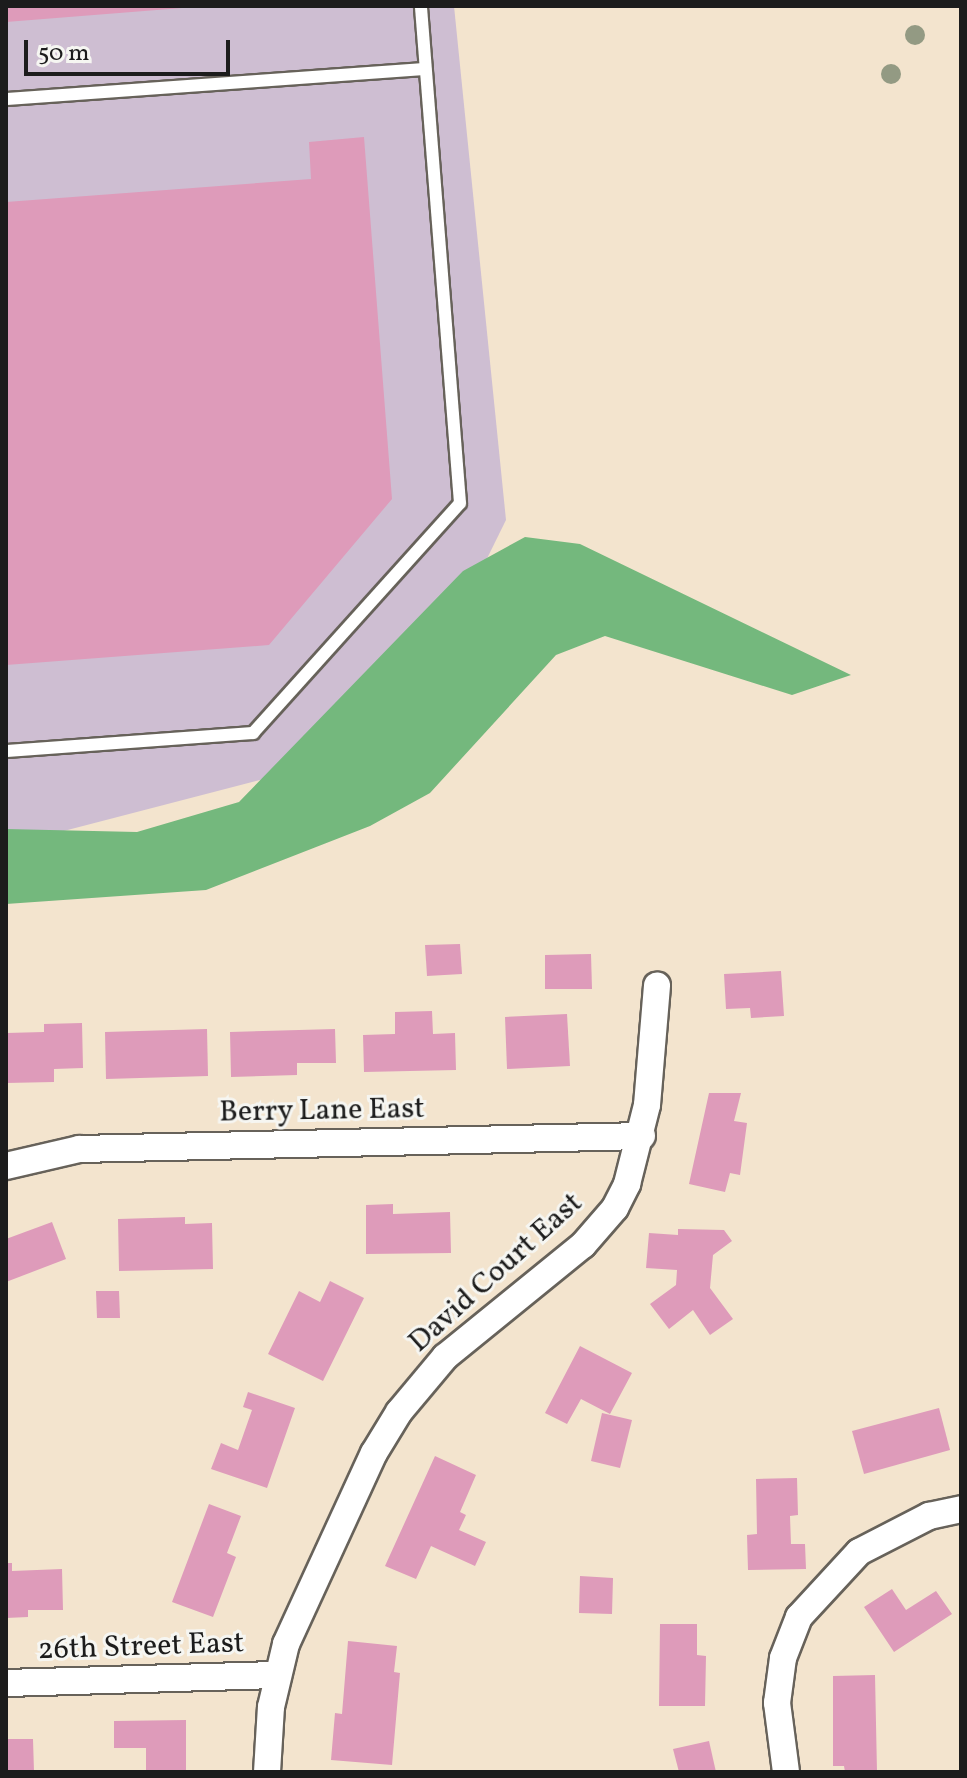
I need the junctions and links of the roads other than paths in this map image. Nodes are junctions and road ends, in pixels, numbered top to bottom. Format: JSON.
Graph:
{"nodes":[{"id":1,"x":421,"y":6,"type":"edge"},
{"id":2,"x":425,"y":69,"type":"junction"},
{"id":3,"x":6,"y":99,"type":"edge"},
{"id":4,"x":6,"y":751,"type":"edge"},
{"id":5,"x":657,"y":985,"type":"dead end"},
{"id":6,"x":642,"y":1136,"type":"junction"},
{"id":7,"x":6,"y":1166,"type":"edge"},
{"id":8,"x":961,"y":1509,"type":"edge"},
{"id":9,"x":277,"y":1675,"type":"junction"},
{"id":10,"x":6,"y":1683,"type":"edge"},
{"id":11,"x":267,"y":1772,"type":"edge"},
{"id":12,"x":786,"y":1772,"type":"edge"}],
"edges":[{"from":1,"to":2,"type":"lane"},
{"from":2,"to":3,"type":"lane"},
{"from":2,"to":4,"type":"lane"},
{"from":5,"to":6,"type":"street","name":"David Court East"},
{"from":6,"to":7,"type":"street","name":"Berry Lane East"},
{"from":6,"to":9,"type":"street","name":"David Court East"},
{"from":8,"to":12,"type":"street"},
{"from":9,"to":10,"type":"street","name":"26th Street East"},
{"from":9,"to":11,"type":"street","name":"David Court East"}]}
